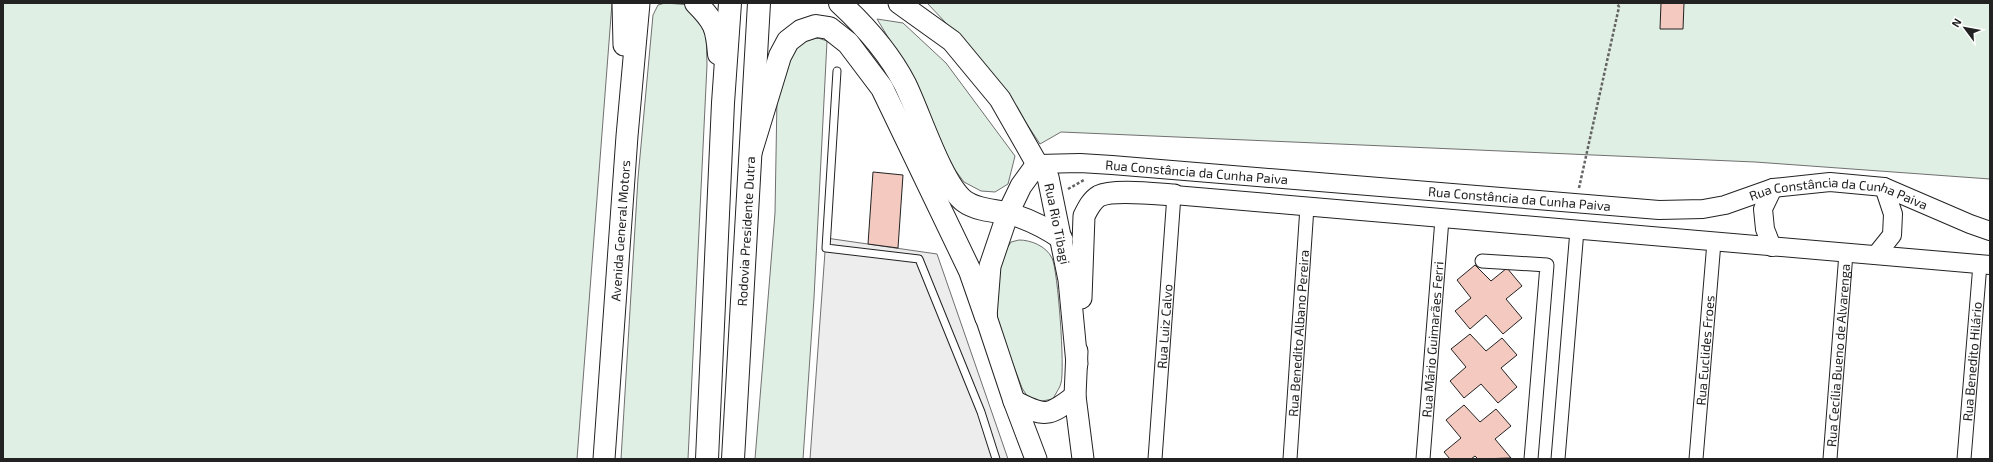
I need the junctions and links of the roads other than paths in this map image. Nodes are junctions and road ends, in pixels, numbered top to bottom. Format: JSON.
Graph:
{"nodes":[{"id":1,"x":623,"y":3,"type":"edge"},
{"id":2,"x":639,"y":3,"type":"edge"},
{"id":3,"x":696,"y":3,"type":"edge"},
{"id":4,"x":730,"y":3,"type":"edge"},
{"id":5,"x":759,"y":3,"type":"edge"},
{"id":6,"x":840,"y":3,"type":"edge"},
{"id":7,"x":899,"y":3,"type":"edge"},
{"id":8,"x":837,"y":71,"type":"dead end"},
{"id":9,"x":723,"y":103,"type":"junction"},
{"id":10,"x":627,"y":136,"type":"junction"},
{"id":11,"x":751,"y":151,"type":"junction"},
{"id":12,"x":1037,"y":164,"type":"junction"},
{"id":13,"x":1884,"y":187,"type":"junction"},
{"id":14,"x":1773,"y":188,"type":"junction"},
{"id":15,"x":1174,"y":195,"type":"junction"},
{"id":16,"x":1307,"y":207,"type":"junction"},
{"id":17,"x":1008,"y":213,"type":"junction"},
{"id":18,"x":1442,"y":219,"type":"junction"},
{"id":19,"x":1577,"y":230,"type":"junction"},
{"id":20,"x":1990,"y":231,"type":"edge"},
{"id":21,"x":1062,"y":239,"type":"junction"},
{"id":22,"x":1714,"y":242,"type":"junction"},
{"id":23,"x":1772,"y":247,"type":"junction"},
{"id":24,"x":1846,"y":252,"type":"junction"},
{"id":25,"x":1876,"y":255,"type":"junction"},
{"id":26,"x":1482,"y":261,"type":"dead end"},
{"id":27,"x":1985,"y":265,"type":"edge"},
{"id":28,"x":986,"y":317,"type":"junction"},
{"id":29,"x":1077,"y":364,"type":"junction"},
{"id":30,"x":1075,"y":396,"type":"junction"},
{"id":31,"x":1014,"y":401,"type":"junction"},
{"id":32,"x":604,"y":459,"type":"edge"},
{"id":33,"x":707,"y":459,"type":"edge"},
{"id":34,"x":733,"y":459,"type":"edge"},
{"id":35,"x":996,"y":459,"type":"edge"},
{"id":36,"x":1036,"y":459,"type":"edge"},
{"id":37,"x":1083,"y":459,"type":"edge"},
{"id":38,"x":1155,"y":459,"type":"edge"},
{"id":39,"x":1290,"y":459,"type":"edge"},
{"id":40,"x":1423,"y":459,"type":"edge"},
{"id":41,"x":1531,"y":459,"type":"edge"},
{"id":42,"x":1558,"y":459,"type":"edge"},
{"id":43,"x":1696,"y":459,"type":"edge"},
{"id":44,"x":1830,"y":459,"type":"edge"},
{"id":45,"x":1964,"y":459,"type":"edge"}],
"edges":[{"from":1,"to":10,"type":"main road"},
{"from":2,"to":10,"type":"main road","name":"Avenida General Motors"},
{"from":3,"to":9,"type":"highway"},
{"from":4,"to":9,"type":"highway"},
{"from":5,"to":11,"type":"highway","name":"Rodovia Presidente Dutra"},
{"from":6,"to":17,"type":"highway"},
{"from":7,"to":12,"type":"main road","name":"Rua Rio Tibagi"},
{"from":8,"to":35,"type":"lane"},
{"from":9,"to":33,"type":"highway"},
{"from":10,"to":32,"type":"main road","name":"Avenida General Motors"},
{"from":11,"to":28,"type":"highway"},
{"from":11,"to":34,"type":"highway","name":"Rodovia Presidente Dutra"},
{"from":12,"to":14,"type":"street","name":"Rua Constância da Cunha Paiva"},
{"from":12,"to":17,"type":"main road"},
{"from":12,"to":21,"type":"main road","name":"Rua Rio Tibagi"},
{"from":13,"to":14,"type":"street","name":"Rua Constância da Cunha Paiva"},
{"from":13,"to":20,"type":"street","name":"Rua Constância da Cunha Paiva"},
{"from":13,"to":25,"type":"street"},
{"from":14,"to":23,"type":"street"},
{"from":15,"to":16,"type":"street","name":"Rua Constância da Cunha Paiva"},
{"from":15,"to":29,"type":"main road"},
{"from":15,"to":38,"type":"street","name":"Rua Luiz Calvo"},
{"from":16,"to":18,"type":"street","name":"Rua Constância da Cunha Paiva"},
{"from":16,"to":39,"type":"street","name":"Rua Benedito Albano Pereira"},
{"from":17,"to":21,"type":"main road"},
{"from":17,"to":28,"type":"main road"},
{"from":18,"to":19,"type":"street","name":"Rua Constância da Cunha Paiva"},
{"from":18,"to":40,"type":"street","name":"Rua Mário Guimarães Ferri"},
{"from":19,"to":22,"type":"street","name":"Rua Constância da Cunha Paiva"},
{"from":19,"to":42,"type":"street"},
{"from":21,"to":29,"type":"main road","name":"Rua Rio Tibagi"},
{"from":22,"to":23,"type":"street","name":"Rua Constância da Cunha Paiva"},
{"from":22,"to":43,"type":"street","name":"Rua Euclides Froes"},
{"from":23,"to":24,"type":"street","name":"Rua Constância da Cunha Paiva"},
{"from":24,"to":25,"type":"street","name":"Rua Constância da Cunha Paiva"},
{"from":24,"to":44,"type":"street","name":"Rua Cecília Bueno de Alvarenga"},
{"from":25,"to":27,"type":"street","name":"Rua Constância da Cunha Paiva"},
{"from":26,"to":41,"type":"street"},
{"from":27,"to":45,"type":"street","name":"Rua Benedito Hilário"},
{"from":28,"to":31,"type":"main road"},
{"from":29,"to":30,"type":"main road"},
{"from":30,"to":31,"type":"main road"},
{"from":30,"to":37,"type":"main road"},
{"from":31,"to":36,"type":"main road"}]}
